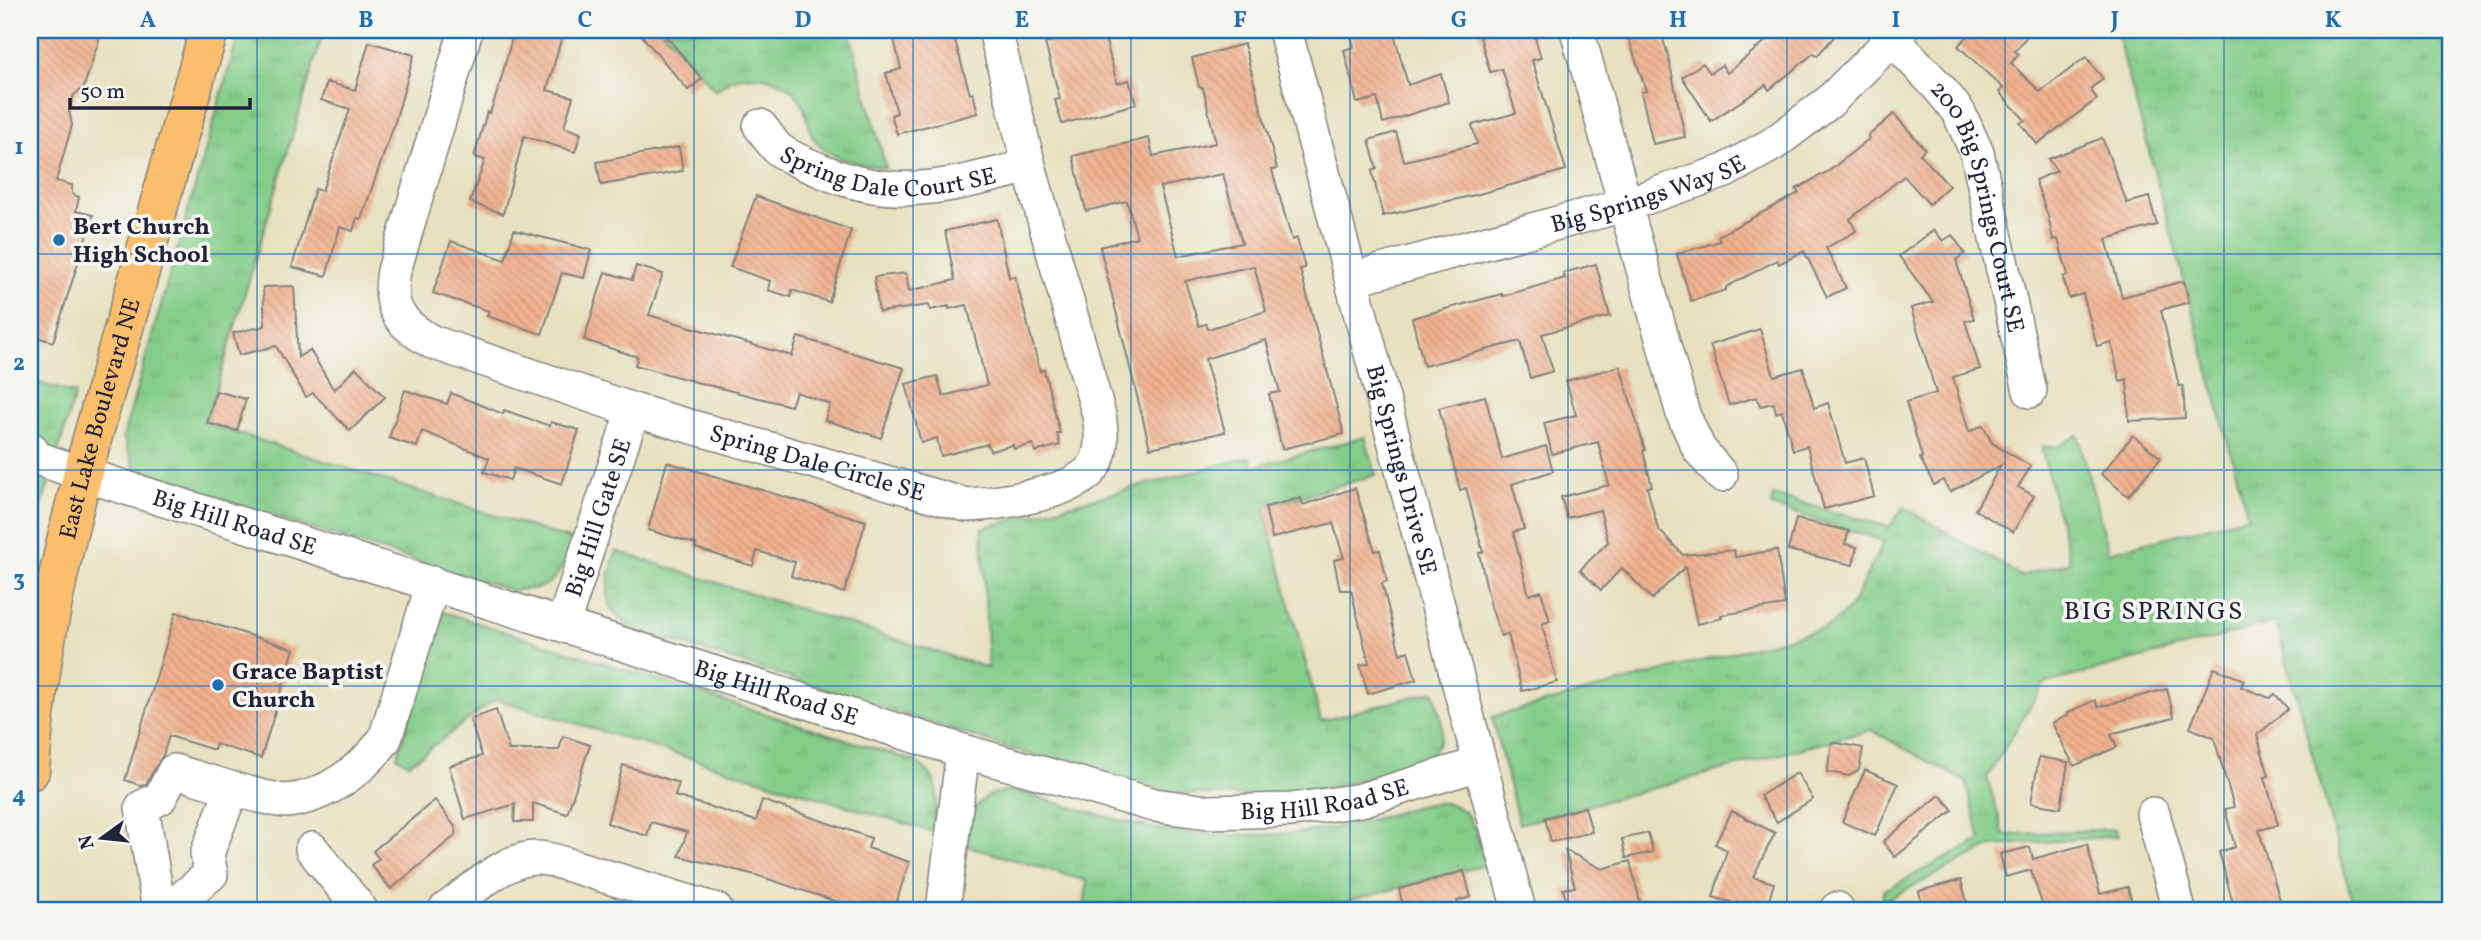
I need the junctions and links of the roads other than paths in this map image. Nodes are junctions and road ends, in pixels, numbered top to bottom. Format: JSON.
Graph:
{"nodes":[{"id":1,"x":209,"y":30,"type":"edge"},
{"id":2,"x":466,"y":30,"type":"edge"},
{"id":3,"x":995,"y":30,"type":"edge"},
{"id":4,"x":1285,"y":30,"type":"edge"},
{"id":5,"x":1577,"y":30,"type":"edge"},
{"id":6,"x":1897,"y":35,"type":"edge"},
{"id":7,"x":760,"y":126,"type":"dead end"},
{"id":8,"x":1029,"y":166,"type":"junction"},
{"id":9,"x":1624,"y":205,"type":"junction"},
{"id":10,"x":1352,"y":279,"type":"junction"},
{"id":11,"x":2031,"y":391,"type":"dead end"},
{"id":12,"x":633,"y":410,"type":"junction"},
{"id":13,"x":32,"y":456,"type":"edge"},
{"id":14,"x":82,"y":474,"type":"junction"},
{"id":15,"x":1721,"y":475,"type":"dead end"},
{"id":16,"x":433,"y":583,"type":"junction"},
{"id":17,"x":563,"y":624,"type":"junction"},
{"id":18,"x":963,"y":751,"type":"junction"},
{"id":19,"x":1479,"y":764,"type":"junction"},
{"id":20,"x":30,"y":771,"type":"edge"},
{"id":21,"x":232,"y":789,"type":"junction"},
{"id":22,"x":2154,"y":814,"type":"dead end"},
{"id":23,"x":312,"y":849,"type":"dead end"},
{"id":24,"x":159,"y":910,"type":"edge"},
{"id":25,"x":168,"y":910,"type":"edge"},
{"id":26,"x":361,"y":910,"type":"edge"},
{"id":27,"x":445,"y":910,"type":"edge"},
{"id":28,"x":716,"y":910,"type":"edge"},
{"id":29,"x":943,"y":910,"type":"edge"},
{"id":30,"x":1518,"y":910,"type":"edge"},
{"id":31,"x":2179,"y":910,"type":"edge"}],
"edges":[{"from":1,"to":14,"type":"main road","name":"East Lake Boulevard NE"},
{"from":2,"to":12,"type":"street","name":"Spring Dale Circle SE"},
{"from":3,"to":8,"type":"street","name":"Spring Dale Circle SE"},
{"from":4,"to":10,"type":"street","name":"Big Springs Drive SE"},
{"from":5,"to":9,"type":"street"},
{"from":6,"to":9,"type":"street","name":"Big Springs Way SE"},
{"from":6,"to":11,"type":"street","name":"200 Big Springs Court SE"},
{"from":7,"to":8,"type":"street","name":"Spring Dale Court SE"},
{"from":8,"to":12,"type":"street","name":"Spring Dale Circle SE"},
{"from":9,"to":10,"type":"street","name":"Big Springs Way SE"},
{"from":9,"to":15,"type":"street"},
{"from":10,"to":19,"type":"street","name":"Big Springs Drive SE"},
{"from":12,"to":17,"type":"street","name":"Big Hill Gate SE"},
{"from":13,"to":14,"type":"street","name":"Big Hill Road SE"},
{"from":14,"to":16,"type":"street","name":"Big Hill Road SE"},
{"from":14,"to":20,"type":"main road","name":"East Lake Boulevard NE"},
{"from":16,"to":17,"type":"street","name":"Big Hill Road SE"},
{"from":16,"to":21,"type":"street"},
{"from":17,"to":18,"type":"street","name":"Big Hill Road SE"},
{"from":18,"to":19,"type":"street","name":"Big Hill Road SE"},
{"from":18,"to":29,"type":"street"},
{"from":19,"to":30,"type":"street","name":"Big Springs Drive SE"},
{"from":21,"to":24,"type":"street"},
{"from":21,"to":25,"type":"street"},
{"from":22,"to":31,"type":"street"},
{"from":23,"to":26,"type":"street"},
{"from":27,"to":28,"type":"street"}]}
